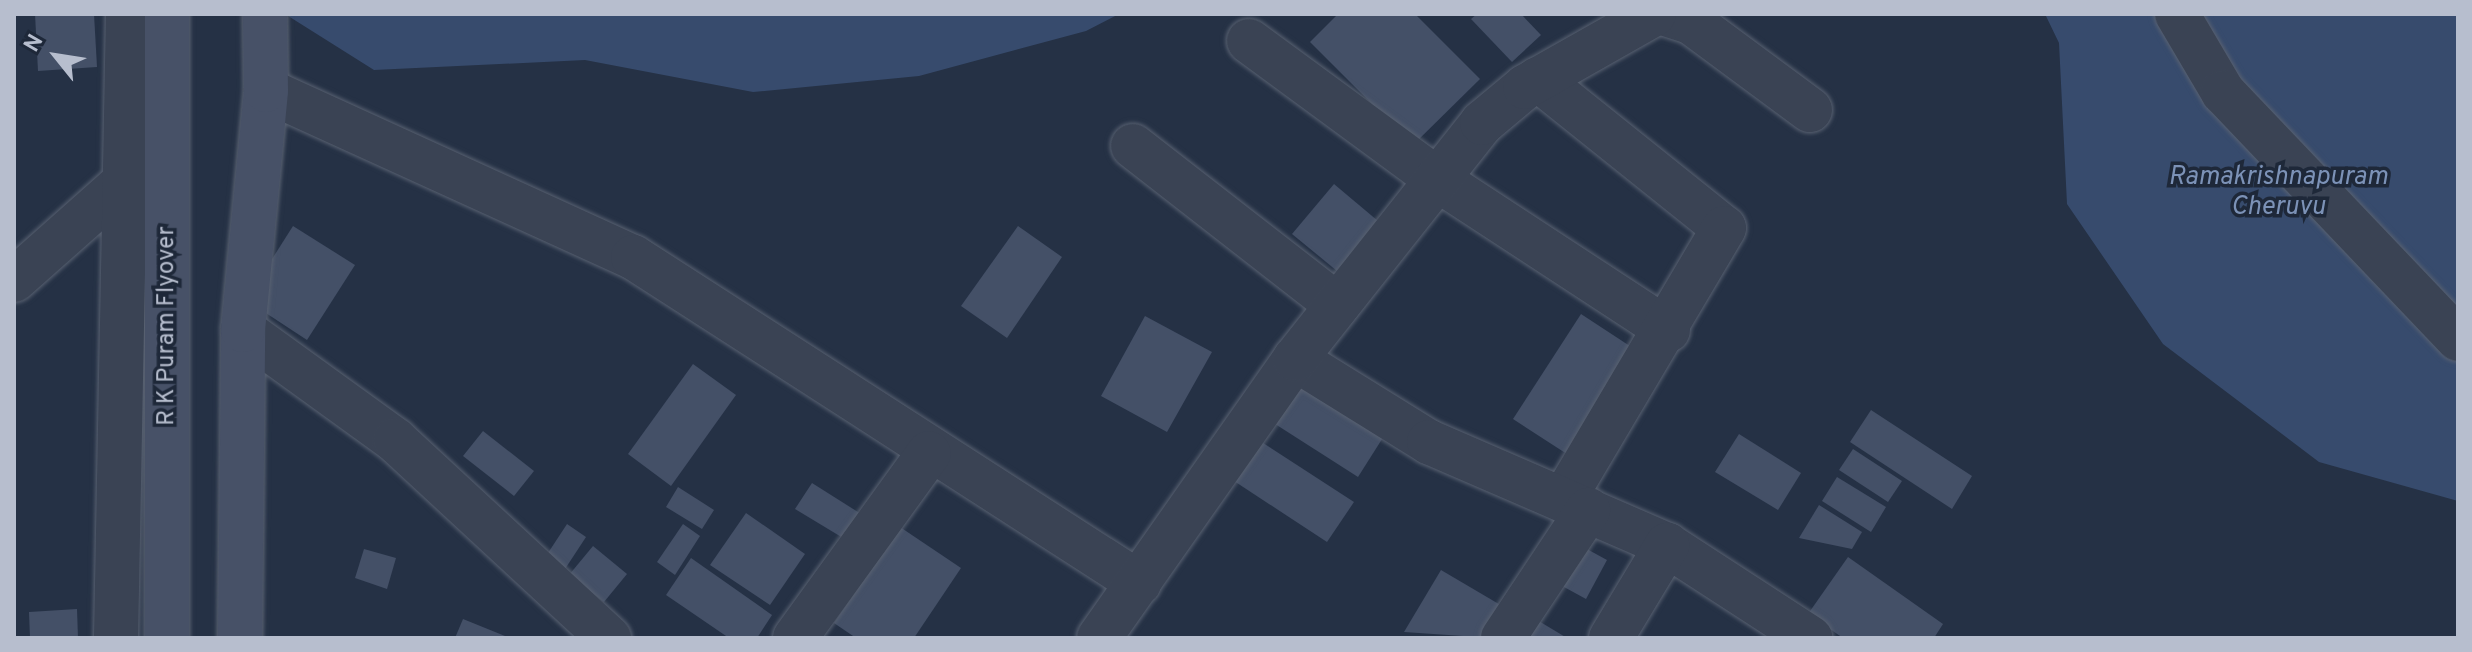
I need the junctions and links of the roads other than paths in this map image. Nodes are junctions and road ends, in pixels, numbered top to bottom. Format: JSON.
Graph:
{"nodes":[{"id":1,"x":128,"y":14,"type":"edge"},
{"id":2,"x":167,"y":14,"type":"edge"},
{"id":3,"x":265,"y":14,"type":"edge"},
{"id":4,"x":1654,"y":14,"type":"edge"},
{"id":5,"x":1666,"y":14,"type":"edge"},
{"id":6,"x":2177,"y":14,"type":"edge"},
{"id":7,"x":1249,"y":41,"type":"dead end"},
{"id":8,"x":1538,"y":79,"type":"junction"},
{"id":9,"x":266,"y":90,"type":"junction"},
{"id":10,"x":1810,"y":110,"type":"dead end"},
{"id":11,"x":1133,"y":146,"type":"dead end"},
{"id":12,"x":1437,"y":179,"type":"junction"},
{"id":13,"x":121,"y":185,"type":"junction"},
{"id":14,"x":14,"y":280,"type":"edge"},
{"id":15,"x":1337,"y":305,"type":"junction"},
{"id":16,"x":243,"y":330,"type":"junction"},
{"id":17,"x":1668,"y":330,"type":"junction"},
{"id":18,"x":2458,"y":339,"type":"edge"},
{"id":19,"x":1295,"y":359,"type":"junction"},
{"id":20,"x":929,"y":453,"type":"junction"},
{"id":21,"x":1576,"y":505,"type":"junction"},
{"id":22,"x":1667,"y":545,"type":"junction"},
{"id":23,"x":1139,"y":583,"type":"junction"},
{"id":24,"x":116,"y":638,"type":"edge"},
{"id":25,"x":167,"y":638,"type":"edge"},
{"id":26,"x":240,"y":638,"type":"edge"},
{"id":27,"x":609,"y":638,"type":"edge"},
{"id":28,"x":795,"y":638,"type":"edge"},
{"id":29,"x":1099,"y":638,"type":"edge"},
{"id":30,"x":1503,"y":638,"type":"edge"},
{"id":31,"x":1611,"y":638,"type":"edge"},
{"id":32,"x":1810,"y":638,"type":"edge"}],
"edges":[{"from":1,"to":13,"type":"street"},
{"from":2,"to":25,"type":"street","name":"R K Puram Flyover"},
{"from":3,"to":9,"type":"street"},
{"from":4,"to":8,"type":"street"},
{"from":5,"to":10,"type":"street"},
{"from":6,"to":18,"type":"street"},
{"from":7,"to":12,"type":"street"},
{"from":8,"to":12,"type":"street"},
{"from":8,"to":17,"type":"street"},
{"from":9,"to":16,"type":"street"},
{"from":9,"to":20,"type":"street"},
{"from":11,"to":15,"type":"street"},
{"from":12,"to":15,"type":"street"},
{"from":12,"to":17,"type":"street"},
{"from":13,"to":14,"type":"street"},
{"from":13,"to":24,"type":"street"},
{"from":15,"to":19,"type":"street"},
{"from":16,"to":26,"type":"street"},
{"from":16,"to":27,"type":"street"},
{"from":17,"to":21,"type":"street"},
{"from":19,"to":21,"type":"street"},
{"from":19,"to":23,"type":"street"},
{"from":20,"to":23,"type":"street"},
{"from":20,"to":28,"type":"street"},
{"from":21,"to":22,"type":"street"},
{"from":21,"to":30,"type":"street"},
{"from":22,"to":31,"type":"street"},
{"from":22,"to":32,"type":"street"},
{"from":23,"to":29,"type":"street"}]}
